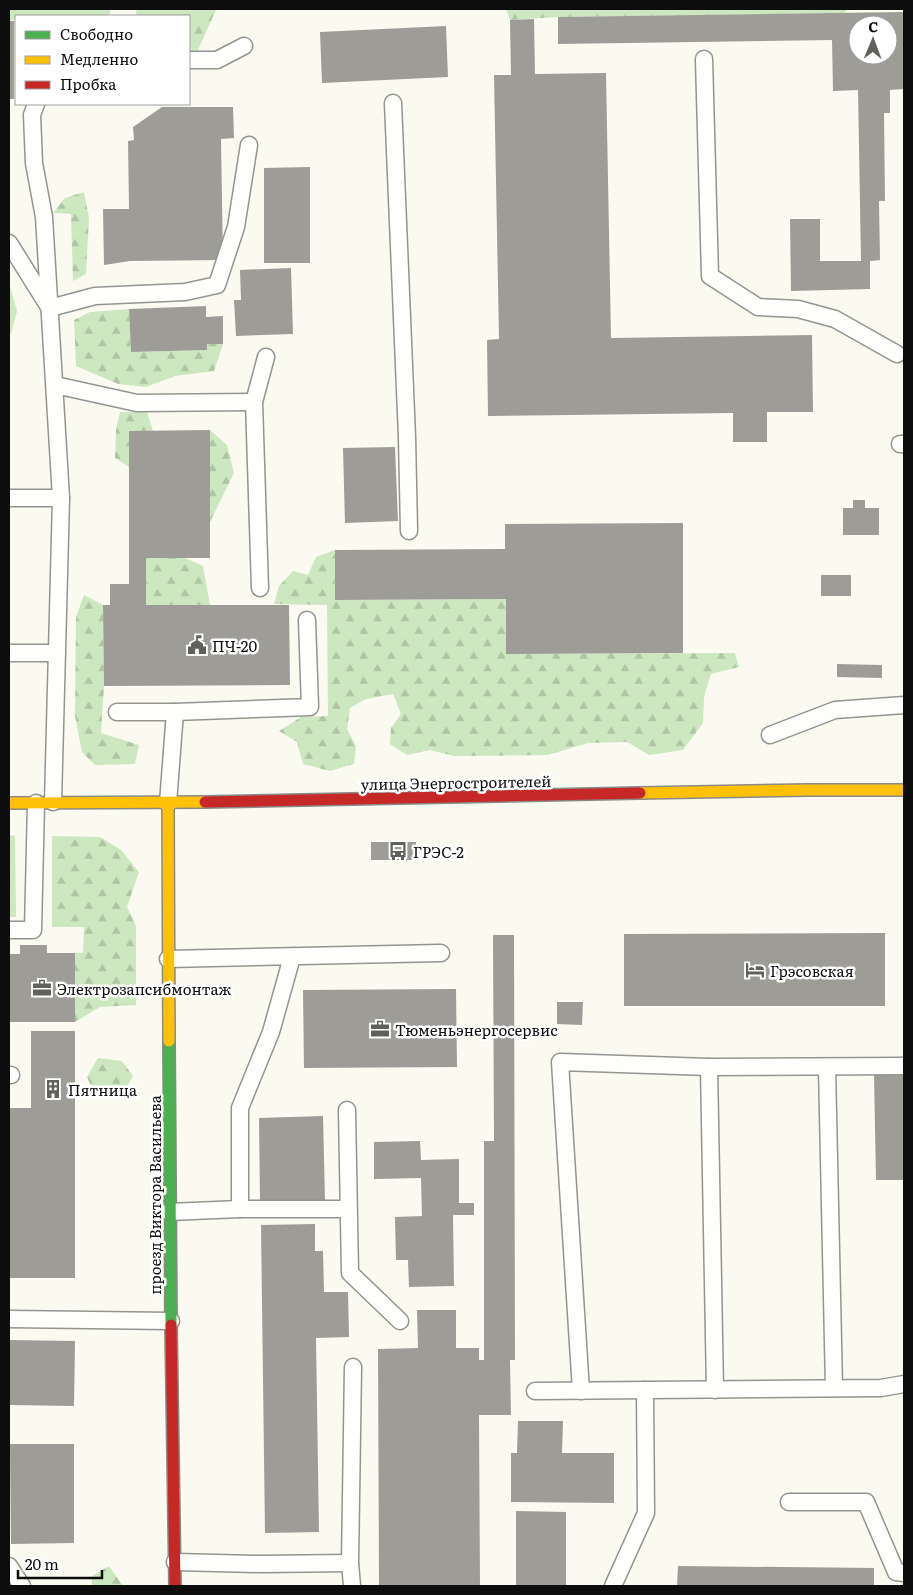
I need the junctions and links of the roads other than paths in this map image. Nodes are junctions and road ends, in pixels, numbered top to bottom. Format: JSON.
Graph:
{"nodes":[{"id":1,"x":244,"y":46,"type":"dead end"},
{"id":2,"x":704,"y":59,"type":"dead end"},
{"id":3,"x":190,"y":60,"type":"edge"},
{"id":4,"x":392,"y":103,"type":"dead end"},
{"id":5,"x":36,"y":105,"type":"edge"},
{"id":6,"x":248,"y":145,"type":"dead end"},
{"id":7,"x":9,"y":243,"type":"edge"},
{"id":8,"x":50,"y":308,"type":"junction"},
{"id":9,"x":897,"y":354,"type":"dead end"},
{"id":10,"x":266,"y":357,"type":"dead end"},
{"id":11,"x":55,"y":385,"type":"junction"},
{"id":12,"x":254,"y":402,"type":"junction"},
{"id":13,"x":9,"y":498,"type":"edge"},
{"id":14,"x":61,"y":498,"type":"junction"},
{"id":15,"x":408,"y":531,"type":"dead end"},
{"id":16,"x":260,"y":588,"type":"dead end"},
{"id":17,"x":307,"y":620,"type":"dead end"},
{"id":18,"x":9,"y":653,"type":"edge"},
{"id":19,"x":57,"y":653,"type":"junction"},
{"id":20,"x":904,"y":705,"type":"edge"},
{"id":21,"x":117,"y":712,"type":"dead end"},
{"id":22,"x":175,"y":712,"type":"junction"},
{"id":23,"x":770,"y":734,"type":"dead end"},
{"id":24,"x":904,"y":790,"type":"edge"},
{"id":25,"x":36,"y":802,"type":"junction"},
{"id":26,"x":53,"y":802,"type":"junction"},
{"id":27,"x":9,"y":803,"type":"edge"},
{"id":28,"x":168,"y":804,"type":"junction"},
{"id":29,"x":9,"y":930,"type":"edge"},
{"id":30,"x":441,"y":953,"type":"dead end"},
{"id":31,"x":292,"y":957,"type":"junction"},
{"id":32,"x":168,"y":959,"type":"junction"},
{"id":33,"x":904,"y":1066,"type":"edge"},
{"id":34,"x":709,"y":1067,"type":"junction"},
{"id":35,"x":828,"y":1067,"type":"junction"},
{"id":36,"x":347,"y":1110,"type":"dead end"},
{"id":37,"x":240,"y":1209,"type":"junction"},
{"id":38,"x":348,"y":1209,"type":"junction"},
{"id":39,"x":169,"y":1212,"type":"junction"},
{"id":40,"x":9,"y":1319,"type":"edge"},
{"id":41,"x":171,"y":1321,"type":"junction"},
{"id":42,"x":400,"y":1321,"type":"dead end"},
{"id":43,"x":353,"y":1367,"type":"dead end"},
{"id":44,"x":904,"y":1384,"type":"edge"},
{"id":45,"x":834,"y":1388,"type":"junction"},
{"id":46,"x":645,"y":1390,"type":"junction"},
{"id":47,"x":715,"y":1390,"type":"junction"},
{"id":48,"x":535,"y":1391,"type":"dead end"},
{"id":49,"x":581,"y":1391,"type":"junction"},
{"id":50,"x":789,"y":1502,"type":"dead end"},
{"id":51,"x":175,"y":1562,"type":"junction"},
{"id":52,"x":350,"y":1563,"type":"junction"},
{"id":53,"x":9,"y":1566,"type":"edge"},
{"id":54,"x":904,"y":1573,"type":"edge"},
{"id":55,"x":22,"y":1586,"type":"edge"},
{"id":56,"x":175,"y":1586,"type":"edge"},
{"id":57,"x":352,"y":1586,"type":"edge"},
{"id":58,"x":613,"y":1586,"type":"edge"}],
"edges":[{"from":1,"to":3,"type":"lane"},
{"from":2,"to":9,"type":"lane"},
{"from":4,"to":15,"type":"lane"},
{"from":5,"to":8,"type":"lane"},
{"from":6,"to":8,"type":"lane"},
{"from":7,"to":8,"type":"lane"},
{"from":8,"to":11,"type":"lane"},
{"from":10,"to":12,"type":"lane"},
{"from":11,"to":12,"type":"lane"},
{"from":11,"to":14,"type":"lane"},
{"from":12,"to":16,"type":"lane"},
{"from":13,"to":14,"type":"lane"},
{"from":14,"to":19,"type":"lane"},
{"from":17,"to":22,"type":"lane"},
{"from":18,"to":19,"type":"lane"},
{"from":19,"to":26,"type":"lane"},
{"from":20,"to":23,"type":"lane"},
{"from":21,"to":22,"type":"lane"},
{"from":22,"to":28,"type":"lane"},
{"from":24,"to":28,"type":"main road","name":"улица Энергостроителей"},
{"from":25,"to":26,"type":"main road","name":"улица Энергостроителей"},
{"from":25,"to":27,"type":"main road","name":"улица Энергостроителей"},
{"from":25,"to":29,"type":"lane"},
{"from":26,"to":28,"type":"main road","name":"улица Энергостроителей"},
{"from":28,"to":32,"type":"main road","name":"проезд Виктора Васильева"},
{"from":30,"to":31,"type":"lane"},
{"from":31,"to":32,"type":"lane"},
{"from":31,"to":37,"type":"lane"},
{"from":32,"to":39,"type":"main road","name":"проезд Виктора Васильева"},
{"from":33,"to":35,"type":"lane"},
{"from":34,"to":35,"type":"lane"},
{"from":34,"to":47,"type":"lane"},
{"from":34,"to":49,"type":"lane"},
{"from":35,"to":45,"type":"lane"},
{"from":36,"to":38,"type":"lane"},
{"from":37,"to":38,"type":"lane"},
{"from":37,"to":39,"type":"lane"},
{"from":38,"to":42,"type":"lane"},
{"from":39,"to":41,"type":"main road","name":"проезд Виктора Васильева"},
{"from":40,"to":41,"type":"lane"},
{"from":41,"to":51,"type":"main road","name":"проезд Виктора Васильева"},
{"from":43,"to":52,"type":"lane"},
{"from":44,"to":45,"type":"lane"},
{"from":45,"to":47,"type":"lane"},
{"from":46,"to":47,"type":"lane"},
{"from":46,"to":49,"type":"lane"},
{"from":46,"to":58,"type":"lane"},
{"from":48,"to":49,"type":"lane"},
{"from":50,"to":54,"type":"lane"},
{"from":51,"to":52,"type":"lane"},
{"from":51,"to":56,"type":"main road","name":"проезд Виктора Васильева"},
{"from":52,"to":57,"type":"lane"},
{"from":53,"to":55,"type":"lane"}]}
